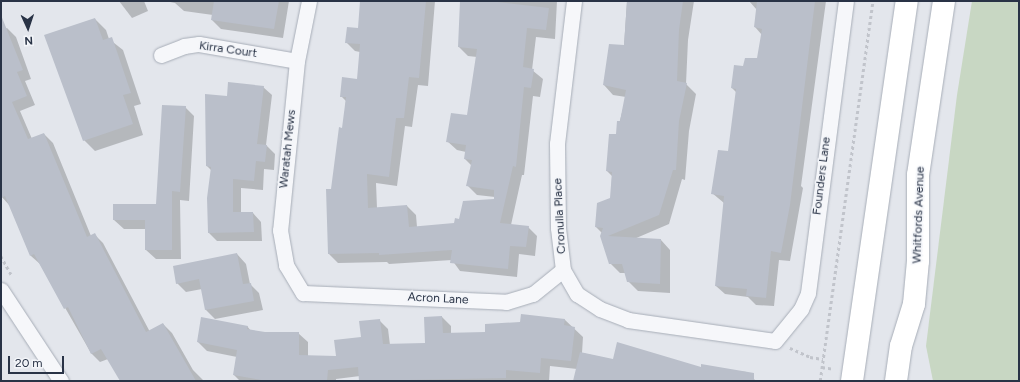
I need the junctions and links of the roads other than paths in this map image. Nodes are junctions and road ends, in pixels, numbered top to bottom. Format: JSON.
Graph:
{"nodes":[{"id":1,"x":309,"y":1,"type":"edge"},
{"id":2,"x":574,"y":1,"type":"edge"},
{"id":3,"x":846,"y":1,"type":"edge"},
{"id":4,"x":907,"y":1,"type":"edge"},
{"id":5,"x":944,"y":1,"type":"edge"},
{"id":6,"x":161,"y":55,"type":"dead end"},
{"id":7,"x":297,"y":61,"type":"junction"},
{"id":8,"x":562,"y":270,"type":"junction"},
{"id":9,"x":1,"y":290,"type":"edge"},
{"id":10,"x":303,"y":293,"type":"joint"},
{"id":11,"x":775,"y":341,"type":"joint"},
{"id":12,"x":61,"y":381,"type":"edge"},
{"id":13,"x":852,"y":381,"type":"edge"},
{"id":14,"x":896,"y":381,"type":"edge"}],
"edges":[{"from":1,"to":7,"type":"street","name":"Waratah Mews"},
{"from":2,"to":8,"type":"street","name":"Cronulla Place"},
{"from":3,"to":11,"type":"street","name":"Founders Lane"},
{"from":4,"to":13,"type":"main road"},
{"from":5,"to":14,"type":"main road","name":"Whitfords Avenue"},
{"from":6,"to":7,"type":"street","name":"Kirra Court"},
{"from":7,"to":10,"type":"street","name":"Waratah Mews"},
{"from":8,"to":10,"type":"street","name":"Acron Lane"},
{"from":8,"to":11,"type":"street","name":"Cronulla Place"},
{"from":9,"to":12,"type":"street"}]}
